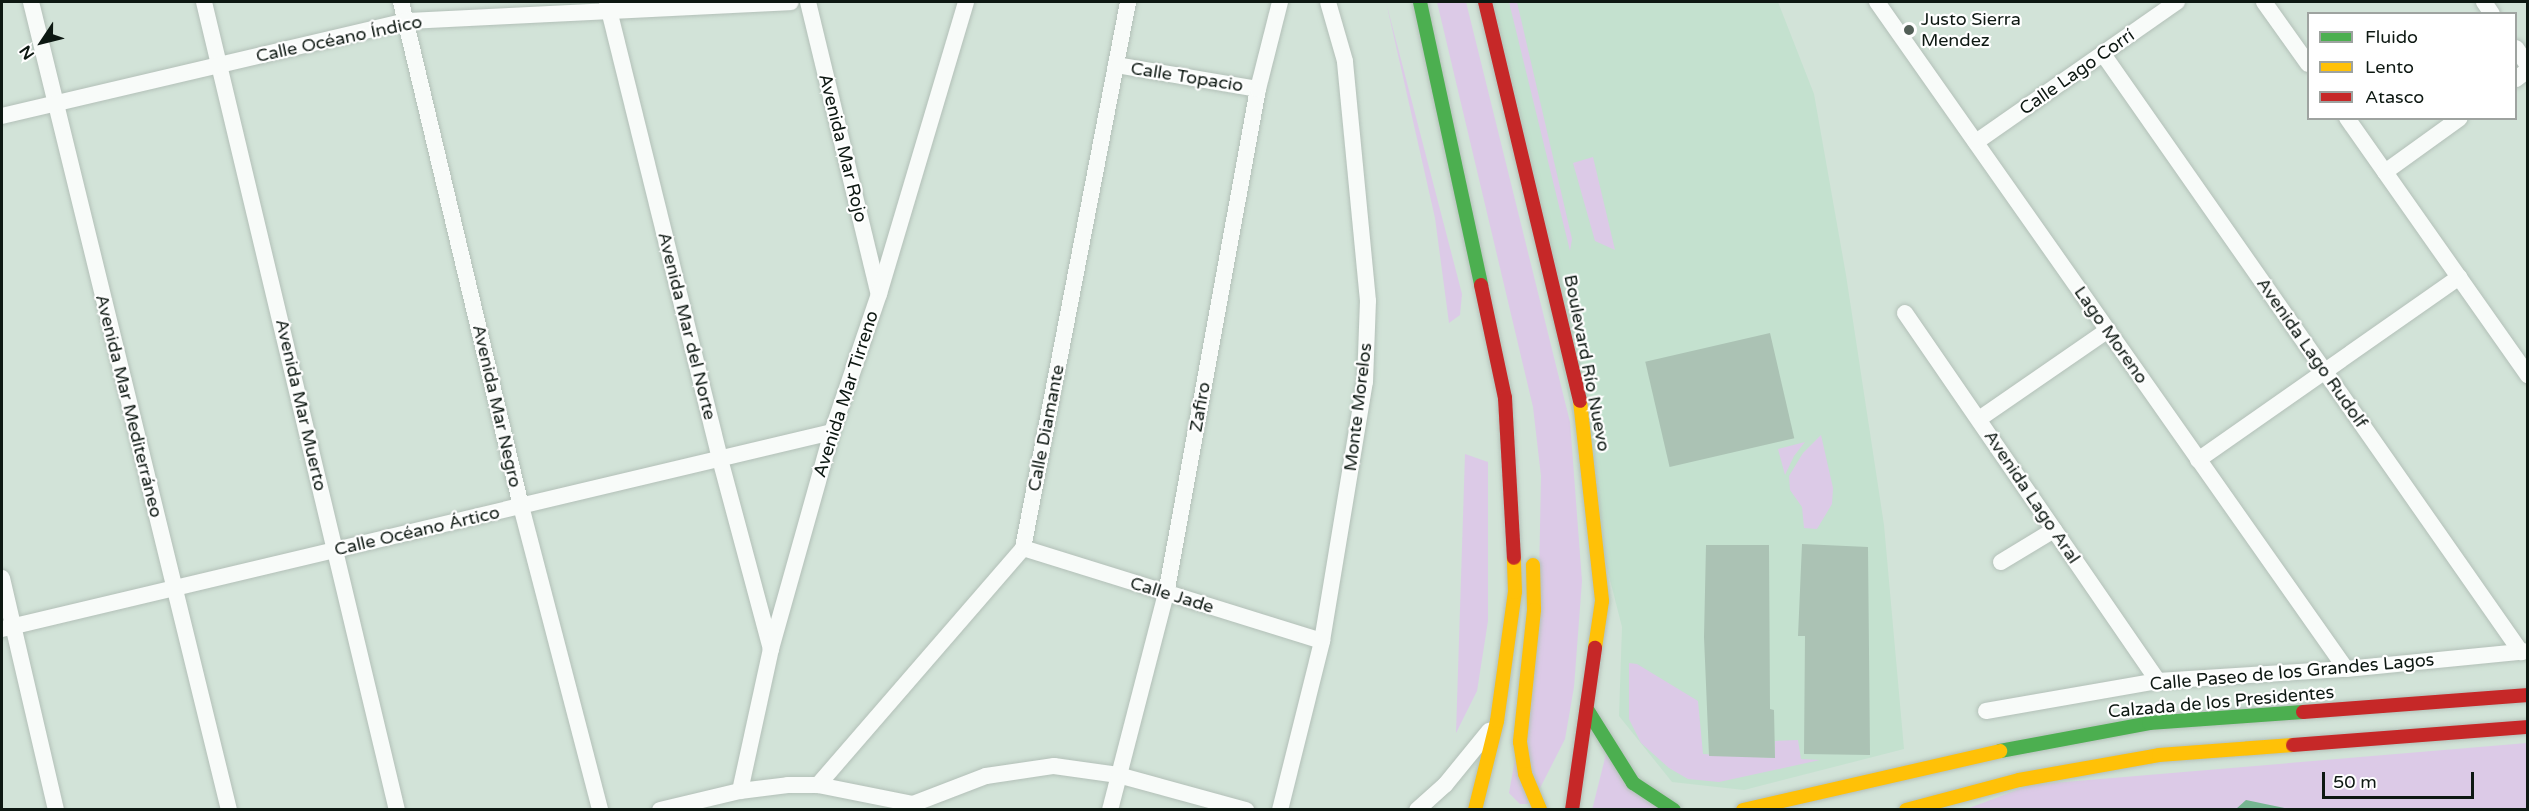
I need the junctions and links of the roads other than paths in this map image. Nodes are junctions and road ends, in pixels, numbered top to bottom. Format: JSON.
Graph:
{"nodes":[{"id":1,"x":31,"y":2,"type":"edge"},
{"id":2,"x":204,"y":2,"type":"edge"},
{"id":3,"x":401,"y":2,"type":"edge"},
{"id":4,"x":791,"y":2,"type":"edge"},
{"id":5,"x":808,"y":2,"type":"edge"},
{"id":6,"x":966,"y":2,"type":"edge"},
{"id":7,"x":1128,"y":2,"type":"edge"},
{"id":8,"x":1280,"y":2,"type":"edge"},
{"id":9,"x":1328,"y":2,"type":"edge"},
{"id":10,"x":1420,"y":2,"type":"edge"},
{"id":11,"x":1485,"y":2,"type":"edge"},
{"id":12,"x":1877,"y":2,"type":"edge"},
{"id":13,"x":2177,"y":2,"type":"edge"},
{"id":14,"x":2265,"y":2,"type":"edge"},
{"id":15,"x":608,"y":5,"type":"edge"},
{"id":16,"x":406,"y":21,"type":"junction"},
{"id":17,"x":2517,"y":50,"type":"edge"},
{"id":18,"x":2103,"y":54,"type":"junction"},
{"id":19,"x":2307,"y":63,"type":"edge"},
{"id":20,"x":219,"y":65,"type":"junction"},
{"id":21,"x":1116,"y":65,"type":"junction"},
{"id":22,"x":2528,"y":68,"type":"edge"},
{"id":23,"x":1258,"y":89,"type":"junction"},
{"id":24,"x":56,"y":104,"type":"junction"},
{"id":25,"x":2,"y":116,"type":"edge"},
{"id":26,"x":2348,"y":120,"type":"edge"},
{"id":27,"x":2457,"y":120,"type":"edge"},
{"id":28,"x":1976,"y":142,"type":"junction"},
{"id":29,"x":2385,"y":172,"type":"junction"},
{"id":30,"x":2458,"y":277,"type":"junction"},
{"id":31,"x":879,"y":294,"type":"junction"},
{"id":32,"x":1905,"y":314,"type":"dead end"},
{"id":33,"x":2108,"y":330,"type":"junction"},
{"id":34,"x":2324,"y":370,"type":"junction"},
{"id":35,"x":2528,"y":376,"type":"edge"},
{"id":36,"x":1505,"y":398,"type":"junction"},
{"id":37,"x":1979,"y":419,"type":"junction"},
{"id":38,"x":832,"y":432,"type":"junction"},
{"id":39,"x":720,"y":459,"type":"junction"},
{"id":40,"x":2198,"y":460,"type":"junction"},
{"id":41,"x":1525,"y":480,"type":"dead end"},
{"id":42,"x":521,"y":506,"type":"junction"},
{"id":43,"x":2054,"y":530,"type":"junction"},
{"id":44,"x":1023,"y":548,"type":"junction"},
{"id":45,"x":336,"y":550,"type":"junction"},
{"id":46,"x":1532,"y":552,"type":"dead end"},
{"id":47,"x":2001,"y":562,"type":"dead end"},
{"id":48,"x":2,"y":578,"type":"edge"},
{"id":49,"x":174,"y":589,"type":"junction"},
{"id":50,"x":1166,"y":594,"type":"junction"},
{"id":51,"x":7,"y":628,"type":"edge"},
{"id":52,"x":1322,"y":641,"type":"junction"},
{"id":53,"x":771,"y":649,"type":"junction"},
{"id":54,"x":2524,"y":652,"type":"edge"},
{"id":55,"x":2346,"y":669,"type":"junction"},
{"id":56,"x":2158,"y":681,"type":"junction"},
{"id":57,"x":2528,"y":695,"type":"edge"},
{"id":58,"x":1588,"y":711,"type":"junction"},
{"id":59,"x":1986,"y":711,"type":"dead end"},
{"id":60,"x":1497,"y":721,"type":"junction"},
{"id":61,"x":2528,"y":727,"type":"edge"},
{"id":62,"x":2148,"y":756,"type":"junction"},
{"id":63,"x":1921,"y":768,"type":"junction"},
{"id":64,"x":1118,"y":775,"type":"junction"},
{"id":65,"x":818,"y":785,"type":"junction"},
{"id":66,"x":740,"y":791,"type":"junction"},
{"id":67,"x":2037,"y":792,"type":"dead end"},
{"id":68,"x":1877,"y":794,"type":"dead end"},
{"id":69,"x":912,"y":807,"type":"edge"},
{"id":70,"x":1572,"y":809,"type":"edge"},
{"id":71,"x":56,"y":810,"type":"edge"},
{"id":72,"x":229,"y":810,"type":"edge"},
{"id":73,"x":397,"y":810,"type":"edge"},
{"id":74,"x":600,"y":810,"type":"edge"},
{"id":75,"x":660,"y":810,"type":"edge"},
{"id":76,"x":1110,"y":810,"type":"edge"},
{"id":77,"x":1246,"y":810,"type":"edge"},
{"id":78,"x":1280,"y":810,"type":"edge"},
{"id":79,"x":1417,"y":810,"type":"edge"},
{"id":80,"x":1474,"y":810,"type":"edge"},
{"id":81,"x":1540,"y":810,"type":"edge"},
{"id":82,"x":1674,"y":810,"type":"edge"},
{"id":83,"x":1743,"y":810,"type":"edge"},
{"id":84,"x":1906,"y":810,"type":"edge"}],
"edges":[{"from":1,"to":24,"type":"street","name":"Avenida Mar Mediterráneo"},
{"from":2,"to":20,"type":"street","name":"Avenida Mar Muerto"},
{"from":3,"to":16,"type":"street","name":"Avenida Mar Negro"},
{"from":4,"to":15,"type":"street","name":"Calle Océano Índico"},
{"from":5,"to":31,"type":"street","name":"Avenida Mar Rojo"},
{"from":6,"to":31,"type":"street","name":"Avenida Mar Tirreno"},
{"from":7,"to":21,"type":"street","name":"Calle Diamante"},
{"from":8,"to":23,"type":"street","name":"Zafiro"},
{"from":9,"to":52,"type":"street","name":"Monte Morelos"},
{"from":10,"to":36,"type":"highway"},
{"from":11,"to":58,"type":"highway","name":"Boulevard Río Nuevo"},
{"from":12,"to":28,"type":"street","name":"Lago Moreno"},
{"from":13,"to":18,"type":"street","name":"Calle Lago Corrí"},
{"from":14,"to":19,"type":"street"},
{"from":15,"to":16,"type":"street","name":"Calle Océano Índico"},
{"from":15,"to":39,"type":"street","name":"Avenida Mar del Norte"},
{"from":16,"to":20,"type":"street","name":"Calle Océano Índico"},
{"from":16,"to":42,"type":"street","name":"Avenida Mar Negro"},
{"from":17,"to":22,"type":"street"},
{"from":18,"to":28,"type":"street","name":"Calle Lago Corrí"},
{"from":18,"to":34,"type":"street","name":"Avenida Lago Rudolf"},
{"from":20,"to":24,"type":"street","name":"Calle Océano Índico"},
{"from":20,"to":45,"type":"street","name":"Avenida Mar Muerto"},
{"from":21,"to":23,"type":"street","name":"Calle Topacio"},
{"from":21,"to":44,"type":"street","name":"Calle Diamante"},
{"from":23,"to":50,"type":"street","name":"Zafiro"},
{"from":24,"to":25,"type":"street","name":"Calle Océano Índico"},
{"from":24,"to":49,"type":"street","name":"Avenida Mar Mediterráneo"},
{"from":26,"to":29,"type":"street"},
{"from":27,"to":29,"type":"street"},
{"from":28,"to":33,"type":"street","name":"Lago Moreno"},
{"from":29,"to":30,"type":"street"},
{"from":30,"to":34,"type":"street"},
{"from":30,"to":35,"type":"street"},
{"from":31,"to":38,"type":"street","name":"Avenida Mar Tirreno"},
{"from":32,"to":37,"type":"street","name":"Avenida Lago Aral"},
{"from":33,"to":37,"type":"street"},
{"from":33,"to":40,"type":"street","name":"Lago Moreno"},
{"from":34,"to":40,"type":"street"},
{"from":34,"to":54,"type":"street","name":"Avenida Lago Rudolf"},
{"from":36,"to":41,"type":"highway"},
{"from":36,"to":60,"type":"highway"},
{"from":37,"to":43,"type":"street","name":"Avenida Lago Aral"},
{"from":38,"to":39,"type":"street","name":"Calle Océano Ártico"},
{"from":38,"to":53,"type":"street","name":"Avenida Mar Tirreno"},
{"from":39,"to":42,"type":"street","name":"Calle Océano Ártico"},
{"from":39,"to":53,"type":"street","name":"Avenida Mar del Norte"},
{"from":40,"to":55,"type":"street","name":"Lago Moreno"},
{"from":42,"to":45,"type":"street","name":"Calle Océano Ártico"},
{"from":42,"to":74,"type":"street","name":"Avenida Mar Negro"},
{"from":43,"to":47,"type":"street"},
{"from":43,"to":56,"type":"street","name":"Avenida Lago Aral"},
{"from":44,"to":50,"type":"street","name":"Calle Jade"},
{"from":44,"to":65,"type":"street","name":"Calle Diamante"},
{"from":45,"to":49,"type":"street","name":"Calle Océano Ártico"},
{"from":45,"to":73,"type":"street","name":"Avenida Mar Muerto"},
{"from":46,"to":81,"type":"highway"},
{"from":48,"to":51,"type":"street"},
{"from":49,"to":51,"type":"street","name":"Calle Océano Ártico"},
{"from":49,"to":72,"type":"street","name":"Avenida Mar Mediterráneo"},
{"from":50,"to":52,"type":"street","name":"Calle Jade"},
{"from":50,"to":64,"type":"street","name":"Zafiro"},
{"from":51,"to":71,"type":"street"},
{"from":52,"to":78,"type":"street","name":"Monte Morelos"},
{"from":53,"to":66,"type":"street","name":"Avenida Mar Tirreno"},
{"from":54,"to":55,"type":"street","name":"Calle Paseo de los Grandes Lagos"},
{"from":55,"to":56,"type":"street","name":"Calle Paseo de los Grandes Lagos"},
{"from":56,"to":59,"type":"street","name":"Calle Paseo de los Grandes Lagos"},
{"from":57,"to":63,"type":"highway","name":"Calzada de los Presidentes"},
{"from":58,"to":70,"type":"highway","name":"Boulevard Río Nuevo"},
{"from":58,"to":82,"type":"highway"},
{"from":60,"to":79,"type":"street"},
{"from":60,"to":80,"type":"highway"},
{"from":61,"to":62,"type":"highway"},
{"from":62,"to":67,"type":"highway"},
{"from":62,"to":84,"type":"highway"},
{"from":63,"to":68,"type":"highway"},
{"from":63,"to":83,"type":"highway","name":"Calzada de los Presidentes"},
{"from":64,"to":69,"type":"street"},
{"from":64,"to":76,"type":"street","name":"Zafiro"},
{"from":64,"to":77,"type":"street"},
{"from":65,"to":66,"type":"street"},
{"from":65,"to":69,"type":"street"},
{"from":66,"to":75,"type":"street"}]}
